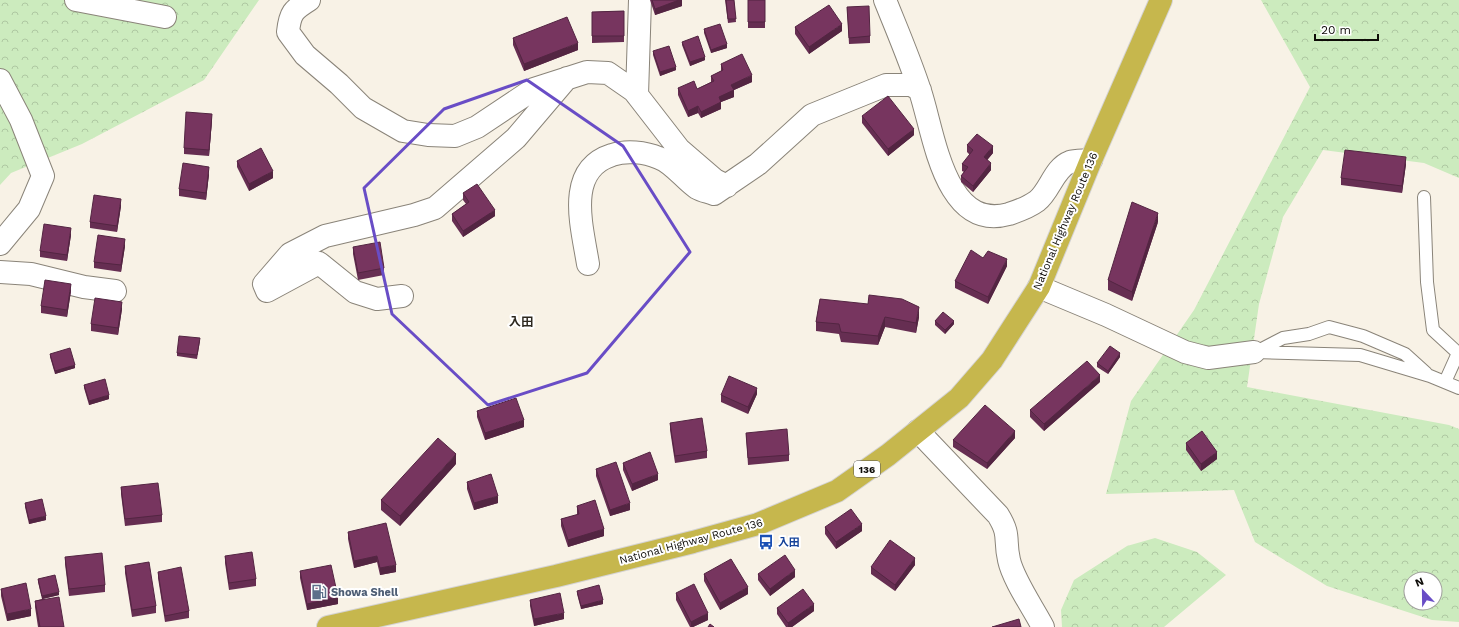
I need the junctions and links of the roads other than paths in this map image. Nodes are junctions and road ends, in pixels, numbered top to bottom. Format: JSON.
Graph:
{"nodes":[{"id":1,"x":76,"y":0,"type":"edge"},
{"id":2,"x":309,"y":0,"type":"edge"},
{"id":3,"x":640,"y":0,"type":"edge"},
{"id":4,"x":885,"y":0,"type":"edge"},
{"id":5,"x":1160,"y":0,"type":"edge"},
{"id":6,"x":165,"y":17,"type":"dead end"},
{"id":7,"x":568,"y":77,"type":"junction"},
{"id":8,"x":0,"y":80,"type":"edge"},
{"id":9,"x":920,"y":90,"type":"junction"},
{"id":10,"x":637,"y":95,"type":"junction"},
{"id":11,"x":1091,"y":160,"type":"junction"},
{"id":12,"x":727,"y":186,"type":"junction"},
{"id":13,"x":1424,"y":196,"type":"dead end"},
{"id":14,"x":0,"y":244,"type":"edge"},
{"id":15,"x":588,"y":264,"type":"dead end"},
{"id":16,"x":0,"y":272,"type":"edge"},
{"id":17,"x":1039,"y":287,"type":"junction"},
{"id":18,"x":114,"y":290,"type":"dead end"},
{"id":19,"x":402,"y":296,"type":"dead end"},
{"id":20,"x":1254,"y":352,"type":"junction"},
{"id":21,"x":1458,"y":353,"type":"edge"},
{"id":22,"x":1430,"y":376,"type":"junction"},
{"id":23,"x":1445,"y":382,"type":"junction"},
{"id":24,"x":1459,"y":388,"type":"edge"},
{"id":25,"x":918,"y":431,"type":"junction"},
{"id":26,"x":328,"y":627,"type":"edge"},
{"id":27,"x":1043,"y":627,"type":"edge"}],
"edges":[{"from":1,"to":6,"type":"street"},
{"from":2,"to":7,"type":"street"},
{"from":3,"to":10,"type":"street"},
{"from":4,"to":9,"type":"street"},
{"from":5,"to":11,"type":"highway","name":"National Highway Route 136","number":"136"},
{"from":7,"to":10,"type":"street"},
{"from":7,"to":19,"type":"street"},
{"from":8,"to":14,"type":"street"},
{"from":9,"to":11,"type":"street"},
{"from":9,"to":12,"type":"street"},
{"from":10,"to":12,"type":"street"},
{"from":11,"to":17,"type":"highway","name":"National Highway Route 136","number":"136"},
{"from":12,"to":15,"type":"street"},
{"from":13,"to":21,"type":"lane"},
{"from":16,"to":18,"type":"street"},
{"from":17,"to":20,"type":"street"},
{"from":17,"to":25,"type":"highway","name":"National Highway Route 136","number":"136"},
{"from":20,"to":22,"type":"lane"},
{"from":20,"to":22,"type":"lane"},
{"from":21,"to":23,"type":"lane"},
{"from":22,"to":23,"type":"lane"},
{"from":23,"to":24,"type":"lane"},
{"from":25,"to":26,"type":"highway","name":"National Highway Route 136","number":"136"},
{"from":25,"to":27,"type":"street"}]}
